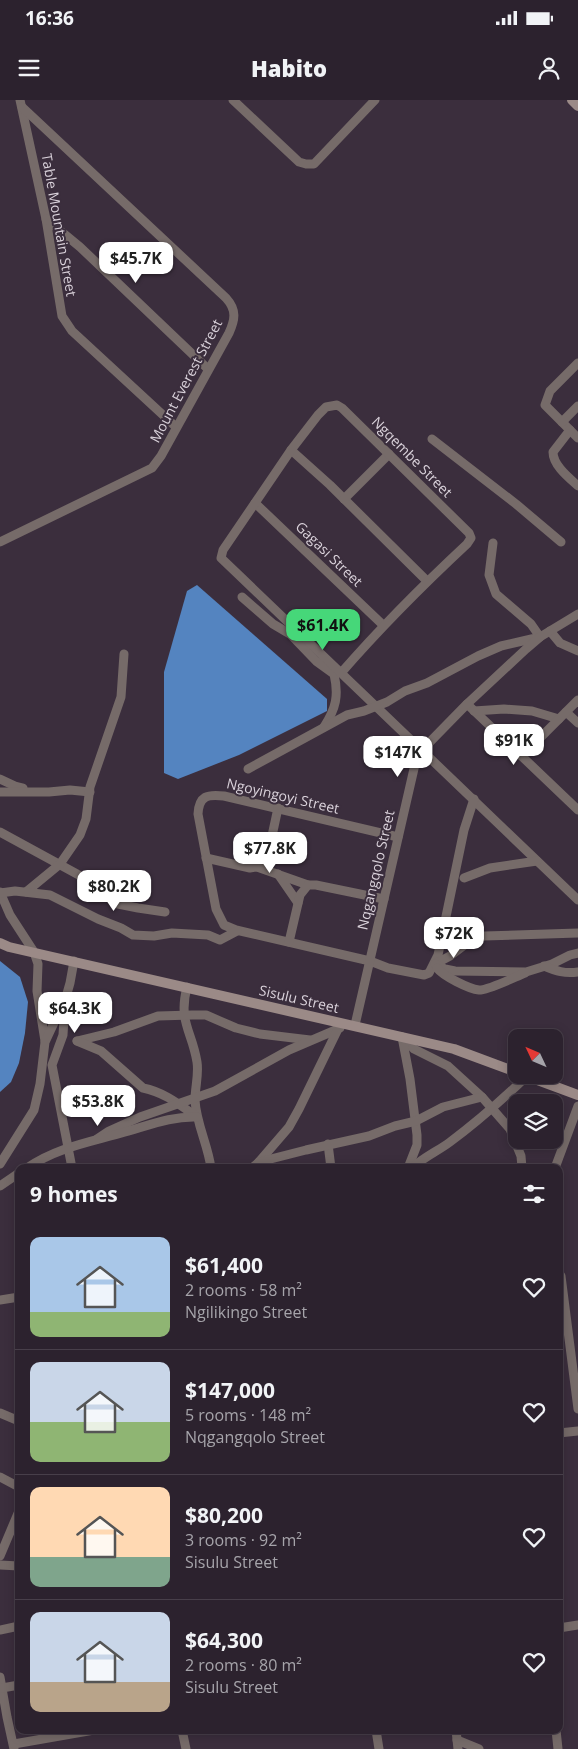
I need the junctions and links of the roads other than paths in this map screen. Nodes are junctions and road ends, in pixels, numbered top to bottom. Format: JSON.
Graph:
{"nodes":[{"id":1,"x":233,"y":100,"type":"edge"},
{"id":2,"x":375,"y":100,"type":"edge"},
{"id":3,"x":572,"y":100,"type":"edge"},
{"id":4,"x":21,"y":103,"type":"edge"},
{"id":5,"x":578,"y":106,"type":"edge"},
{"id":6,"x":46,"y":219,"type":"junction"},
{"id":7,"x":578,"y":363,"type":"edge"},
{"id":8,"x":208,"y":368,"type":"junction"},
{"id":9,"x":578,"y":406,"type":"edge"},
{"id":10,"x":562,"y":422,"type":"junction"},
{"id":11,"x":176,"y":427,"type":"junction"},
{"id":12,"x":570,"y":430,"type":"junction"},
{"id":13,"x":578,"y":438,"type":"edge"},
{"id":14,"x":432,"y":439,"type":"dead end"},
{"id":15,"x":291,"y":450,"type":"junction"},
{"id":16,"x":389,"y":454,"type":"junction"},
{"id":17,"x":578,"y":486,"type":"edge"},
{"id":18,"x":344,"y":499,"type":"junction"},
{"id":19,"x":255,"y":503,"type":"junction"},
{"id":20,"x":0,"y":542,"type":"edge"},
{"id":21,"x":561,"y":542,"type":"dead end"},
{"id":22,"x":493,"y":543,"type":"dead end"},
{"id":23,"x":427,"y":581,"type":"junction"},
{"id":24,"x":242,"y":597,"type":"dead end"},
{"id":25,"x":578,"y":614,"type":"edge"},
{"id":26,"x":384,"y":625,"type":"junction"},
{"id":27,"x":550,"y":631,"type":"junction"},
{"id":28,"x":540,"y":637,"type":"junction"},
{"id":29,"x":578,"y":651,"type":"edge"},
{"id":30,"x":124,"y":654,"type":"dead end"},
{"id":31,"x":341,"y":672,"type":"junction"},
{"id":32,"x":578,"y":700,"type":"edge"},
{"id":33,"x":376,"y":706,"type":"junction"},
{"id":34,"x":471,"y":707,"type":"junction"},
{"id":35,"x":566,"y":712,"type":"junction"},
{"id":36,"x":559,"y":719,"type":"junction"},
{"id":37,"x":578,"y":723,"type":"edge"},
{"id":38,"x":324,"y":728,"type":"junction"},
{"id":39,"x":422,"y":750,"type":"junction"},
{"id":40,"x":522,"y":756,"type":"junction"},
{"id":41,"x":248,"y":769,"type":"dead end"},
{"id":42,"x":0,"y":779,"type":"edge"},
{"id":43,"x":0,"y":792,"type":"edge"},
{"id":44,"x":34,"y":792,"type":"junction"},
{"id":45,"x":90,"y":792,"type":"junction"},
{"id":46,"x":474,"y":800,"type":"junction"},
{"id":47,"x":278,"y":808,"type":"junction"},
{"id":48,"x":578,"y":810,"type":"edge"},
{"id":49,"x":0,"y":832,"type":"edge"},
{"id":50,"x":398,"y":837,"type":"junction"},
{"id":51,"x":206,"y":858,"type":"junction"},
{"id":52,"x":537,"y":861,"type":"junction"},
{"id":53,"x":60,"y":864,"type":"junction"},
{"id":54,"x":257,"y":868,"type":"junction"},
{"id":55,"x":278,"y":874,"type":"junction"},
{"id":56,"x":464,"y":878,"type":"dead end"},
{"id":57,"x":308,"y":885,"type":"junction"},
{"id":58,"x":26,"y":892,"type":"junction"},
{"id":59,"x":0,"y":893,"type":"edge"},
{"id":60,"x":384,"y":899,"type":"junction"},
{"id":61,"x":578,"y":900,"type":"edge"},
{"id":62,"x":298,"y":904,"type":"junction"},
{"id":63,"x":165,"y":912,"type":"dead end"},
{"id":64,"x":238,"y":931,"type":"junction"},
{"id":65,"x":578,"y":933,"type":"edge"},
{"id":66,"x":289,"y":942,"type":"junction"},
{"id":67,"x":0,"y":943,"type":"edge"},
{"id":68,"x":34,"y":952,"type":"junction"},
{"id":69,"x":578,"y":953,"type":"edge"},
{"id":70,"x":74,"y":961,"type":"junction"},
{"id":71,"x":370,"y":961,"type":"junction"},
{"id":72,"x":434,"y":964,"type":"junction"},
{"id":73,"x":544,"y":966,"type":"junction"},
{"id":74,"x":526,"y":972,"type":"junction"},
{"id":75,"x":578,"y":972,"type":"edge"},
{"id":76,"x":187,"y":987,"type":"junction"},
{"id":77,"x":64,"y":999,"type":"junction"},
{"id":78,"x":184,"y":1015,"type":"junction"},
{"id":79,"x":347,"y":1026,"type":"junction"},
{"id":80,"x":402,"y":1037,"type":"junction"},
{"id":81,"x":310,"y":1040,"type":"junction"},
{"id":82,"x":46,"y":1042,"type":"junction"},
{"id":83,"x":508,"y":1069,"type":"edge"},
{"id":84,"x":516,"y":1084,"type":"edge"},
{"id":85,"x":547,"y":1084,"type":"edge"},
{"id":86,"x":578,"y":1095,"type":"edge"},
{"id":87,"x":196,"y":1097,"type":"junction"},
{"id":88,"x":482,"y":1097,"type":"junction"},
{"id":89,"x":178,"y":1102,"type":"junction"},
{"id":90,"x":578,"y":1106,"type":"edge"},
{"id":91,"x":491,"y":1108,"type":"junction"},
{"id":92,"x":197,"y":1117,"type":"junction"},
{"id":93,"x":416,"y":1121,"type":"junction"},
{"id":94,"x":97,"y":1139,"type":"junction"},
{"id":95,"x":328,"y":1144,"type":"junction"},
{"id":96,"x":68,"y":1148,"type":"junction"},
{"id":97,"x":0,"y":1164,"type":"edge"},
{"id":98,"x":34,"y":1164,"type":"edge"},
{"id":99,"x":71,"y":1164,"type":"edge"},
{"id":100,"x":210,"y":1164,"type":"edge"},
{"id":101,"x":256,"y":1164,"type":"edge"},
{"id":102,"x":258,"y":1164,"type":"edge"},
{"id":103,"x":330,"y":1164,"type":"edge"},
{"id":104,"x":410,"y":1164,"type":"edge"},
{"id":105,"x":417,"y":1164,"type":"edge"},
{"id":106,"x":522,"y":1164,"type":"edge"},
{"id":107,"x":556,"y":1164,"type":"edge"},
{"id":108,"x":15,"y":1176,"type":"edge"},
{"id":109,"x":0,"y":1186,"type":"edge"},
{"id":110,"x":563,"y":1292,"type":"edge"},
{"id":111,"x":15,"y":1298,"type":"edge"},
{"id":112,"x":0,"y":1300,"type":"edge"},
{"id":113,"x":578,"y":1409,"type":"edge"},
{"id":114,"x":0,"y":1412,"type":"edge"},
{"id":115,"x":15,"y":1419,"type":"edge"},
{"id":116,"x":578,"y":1431,"type":"edge"},
{"id":117,"x":563,"y":1433,"type":"edge"},
{"id":118,"x":0,"y":1477,"type":"edge"},
{"id":119,"x":15,"y":1485,"type":"edge"},
{"id":120,"x":15,"y":1520,"type":"edge"},
{"id":121,"x":0,"y":1556,"type":"edge"},
{"id":122,"x":0,"y":1565,"type":"edge"},
{"id":123,"x":15,"y":1566,"type":"edge"},
{"id":124,"x":578,"y":1625,"type":"edge"},
{"id":125,"x":15,"y":1627,"type":"edge"},
{"id":126,"x":563,"y":1627,"type":"edge"},
{"id":127,"x":0,"y":1630,"type":"edge"},
{"id":128,"x":0,"y":1677,"type":"edge"},
{"id":129,"x":15,"y":1686,"type":"edge"},
{"id":130,"x":2,"y":1688,"type":"junction"},
{"id":131,"x":75,"y":1734,"type":"edge"},
{"id":132,"x":183,"y":1734,"type":"edge"},
{"id":133,"x":377,"y":1734,"type":"edge"},
{"id":134,"x":556,"y":1734,"type":"edge"},
{"id":135,"x":457,"y":1745,"type":"edge"},
{"id":136,"x":14,"y":1747,"type":"edge"},
{"id":137,"x":186,"y":1749,"type":"edge"},
{"id":138,"x":380,"y":1749,"type":"edge"},
{"id":139,"x":478,"y":1749,"type":"edge"},
{"id":140,"x":558,"y":1749,"type":"edge"}],
"edges":[{"from":1,"to":2,"type":"street"},
{"from":3,"to":5,"type":"street"},
{"from":4,"to":6,"type":"street","name":"Table Mountain Street"},
{"from":4,"to":8,"type":"street","name":"Mount Everest Street"},
{"from":6,"to":8,"type":"street"},
{"from":6,"to":11,"type":"street","name":"Table Mountain Street"},
{"from":7,"to":10,"type":"street"},
{"from":8,"to":11,"type":"street","name":"Mount Everest Street"},
{"from":9,"to":10,"type":"street"},
{"from":10,"to":12,"type":"street"},
{"from":11,"to":20,"type":"street","name":"Mount Everest Street"},
{"from":12,"to":13,"type":"street"},
{"from":12,"to":17,"type":"street"},
{"from":14,"to":21,"type":"street"},
{"from":15,"to":16,"type":"street","name":"Ngqembe Street"},
{"from":15,"to":18,"type":"street"},
{"from":15,"to":19,"type":"street","name":"Ngqembe Street"},
{"from":16,"to":18,"type":"street"},
{"from":16,"to":23,"type":"street","name":"Ngqembe Street"},
{"from":18,"to":23,"type":"street"},
{"from":19,"to":26,"type":"street","name":"Gagasi Street"},
{"from":19,"to":31,"type":"street","name":"Ngqembe Street"},
{"from":22,"to":28,"type":"street"},
{"from":23,"to":26,"type":"street","name":"Ngqembe Street"},
{"from":24,"to":38,"type":"street"},
{"from":25,"to":27,"type":"street","name":"Nqgangqolo Street"},
{"from":26,"to":31,"type":"street","name":"Ngqembe Street"},
{"from":27,"to":28,"type":"street","name":"Nqgangqolo Street"},
{"from":27,"to":29,"type":"street"},
{"from":28,"to":33,"type":"street"},
{"from":28,"to":34,"type":"street","name":"Nqgangqolo Street"},
{"from":30,"to":45,"type":"street"},
{"from":31,"to":33,"type":"street"},
{"from":32,"to":35,"type":"street"},
{"from":33,"to":38,"type":"street"},
{"from":33,"to":39,"type":"street"},
{"from":34,"to":36,"type":"street"},
{"from":34,"to":39,"type":"street","name":"Nqgangqolo Street"},
{"from":34,"to":40,"type":"street"},
{"from":35,"to":36,"type":"street"},
{"from":35,"to":37,"type":"street"},
{"from":36,"to":40,"type":"street"},
{"from":38,"to":41,"type":"street"},
{"from":39,"to":46,"type":"street"},
{"from":39,"to":50,"type":"street","name":"Nqgangqolo Street"},
{"from":40,"to":48,"type":"street"},
{"from":42,"to":44,"type":"street"},
{"from":43,"to":44,"type":"street"},
{"from":44,"to":45,"type":"street"},
{"from":45,"to":53,"type":"street"},
{"from":46,"to":52,"type":"street"},
{"from":46,"to":72,"type":"street"},
{"from":47,"to":50,"type":"street","name":"Ngoyingoyi Street"},
{"from":47,"to":51,"type":"street","name":"Ngoyingoyi Street"},
{"from":47,"to":54,"type":"street"},
{"from":49,"to":53,"type":"street"},
{"from":50,"to":60,"type":"street","name":"Nqgangqolo Street"},
{"from":51,"to":54,"type":"street"},
{"from":51,"to":64,"type":"street","name":"Ngoyingoyi Street"},
{"from":52,"to":56,"type":"street"},
{"from":52,"to":61,"type":"street"},
{"from":53,"to":58,"type":"street"},
{"from":53,"to":63,"type":"street"},
{"from":54,"to":55,"type":"street"},
{"from":55,"to":57,"type":"street"},
{"from":55,"to":62,"type":"street"},
{"from":57,"to":60,"type":"street"},
{"from":57,"to":62,"type":"street"},
{"from":58,"to":59,"type":"street"},
{"from":58,"to":64,"type":"street"},
{"from":59,"to":68,"type":"street"},
{"from":60,"to":71,"type":"street","name":"Nqgangqolo Street"},
{"from":62,"to":66,"type":"street"},
{"from":64,"to":66,"type":"street","name":"Ngoyingoyi Street"},
{"from":65,"to":72,"type":"street"},
{"from":66,"to":71,"type":"street","name":"Ngoyingoyi Street"},
{"from":67,"to":68,"type":"street","name":"Sisulu Street"},
{"from":68,"to":70,"type":"street","name":"Sisulu Street"},
{"from":68,"to":82,"type":"street"},
{"from":69,"to":73,"type":"street"},
{"from":70,"to":76,"type":"street","name":"Sisulu Street"},
{"from":70,"to":77,"type":"street"},
{"from":71,"to":72,"type":"street","name":"Ngoyingoyi Street"},
{"from":71,"to":79,"type":"street","name":"Nqgangqolo Street"},
{"from":72,"to":74,"type":"street"},
{"from":72,"to":74,"type":"street"},
{"from":73,"to":74,"type":"street"},
{"from":73,"to":75,"type":"street"},
{"from":76,"to":78,"type":"street"},
{"from":76,"to":79,"type":"street","name":"Sisulu Street"},
{"from":77,"to":82,"type":"street"},
{"from":77,"to":96,"type":"street"},
{"from":78,"to":81,"type":"street"},
{"from":78,"to":87,"type":"street"},
{"from":78,"to":89,"type":"street"},
{"from":79,"to":80,"type":"street","name":"Sisulu Street"},
{"from":79,"to":81,"type":"street"},
{"from":79,"to":101,"type":"street","name":"Nqgangqolo Street"},
{"from":80,"to":83,"type":"street","name":"Sisulu Street"},
{"from":80,"to":88,"type":"street"},
{"from":80,"to":93,"type":"street"},
{"from":81,"to":87,"type":"street"},
{"from":82,"to":97,"type":"street"},
{"from":84,"to":91,"type":"street"},
{"from":85,"to":86,"type":"street"},
{"from":87,"to":89,"type":"street"},
{"from":87,"to":92,"type":"street"},
{"from":88,"to":91,"type":"street"},
{"from":88,"to":93,"type":"street"},
{"from":89,"to":92,"type":"street"},
{"from":89,"to":94,"type":"street"},
{"from":90,"to":107,"type":"street"},
{"from":91,"to":105,"type":"street"},
{"from":91,"to":106,"type":"street"},
{"from":92,"to":94,"type":"street"},
{"from":92,"to":100,"type":"street"},
{"from":93,"to":95,"type":"street"},
{"from":93,"to":104,"type":"street"},
{"from":94,"to":96,"type":"street"},
{"from":95,"to":102,"type":"street"},
{"from":95,"to":103,"type":"street"},
{"from":96,"to":98,"type":"street"},
{"from":96,"to":99,"type":"street"},
{"from":108,"to":109,"type":"street"},
{"from":110,"to":113,"type":"street"},
{"from":111,"to":112,"type":"street"},
{"from":114,"to":115,"type":"street"},
{"from":116,"to":117,"type":"street"},
{"from":118,"to":119,"type":"street"},
{"from":120,"to":121,"type":"street"},
{"from":122,"to":123,"type":"street"},
{"from":124,"to":126,"type":"street"},
{"from":125,"to":127,"type":"street"},
{"from":128,"to":130,"type":"street"},
{"from":129,"to":130,"type":"street"},
{"from":130,"to":136,"type":"street"},
{"from":131,"to":136,"type":"street"},
{"from":132,"to":137,"type":"street"},
{"from":133,"to":138,"type":"street"},
{"from":134,"to":140,"type":"street"},
{"from":135,"to":139,"type":"street"}]}
